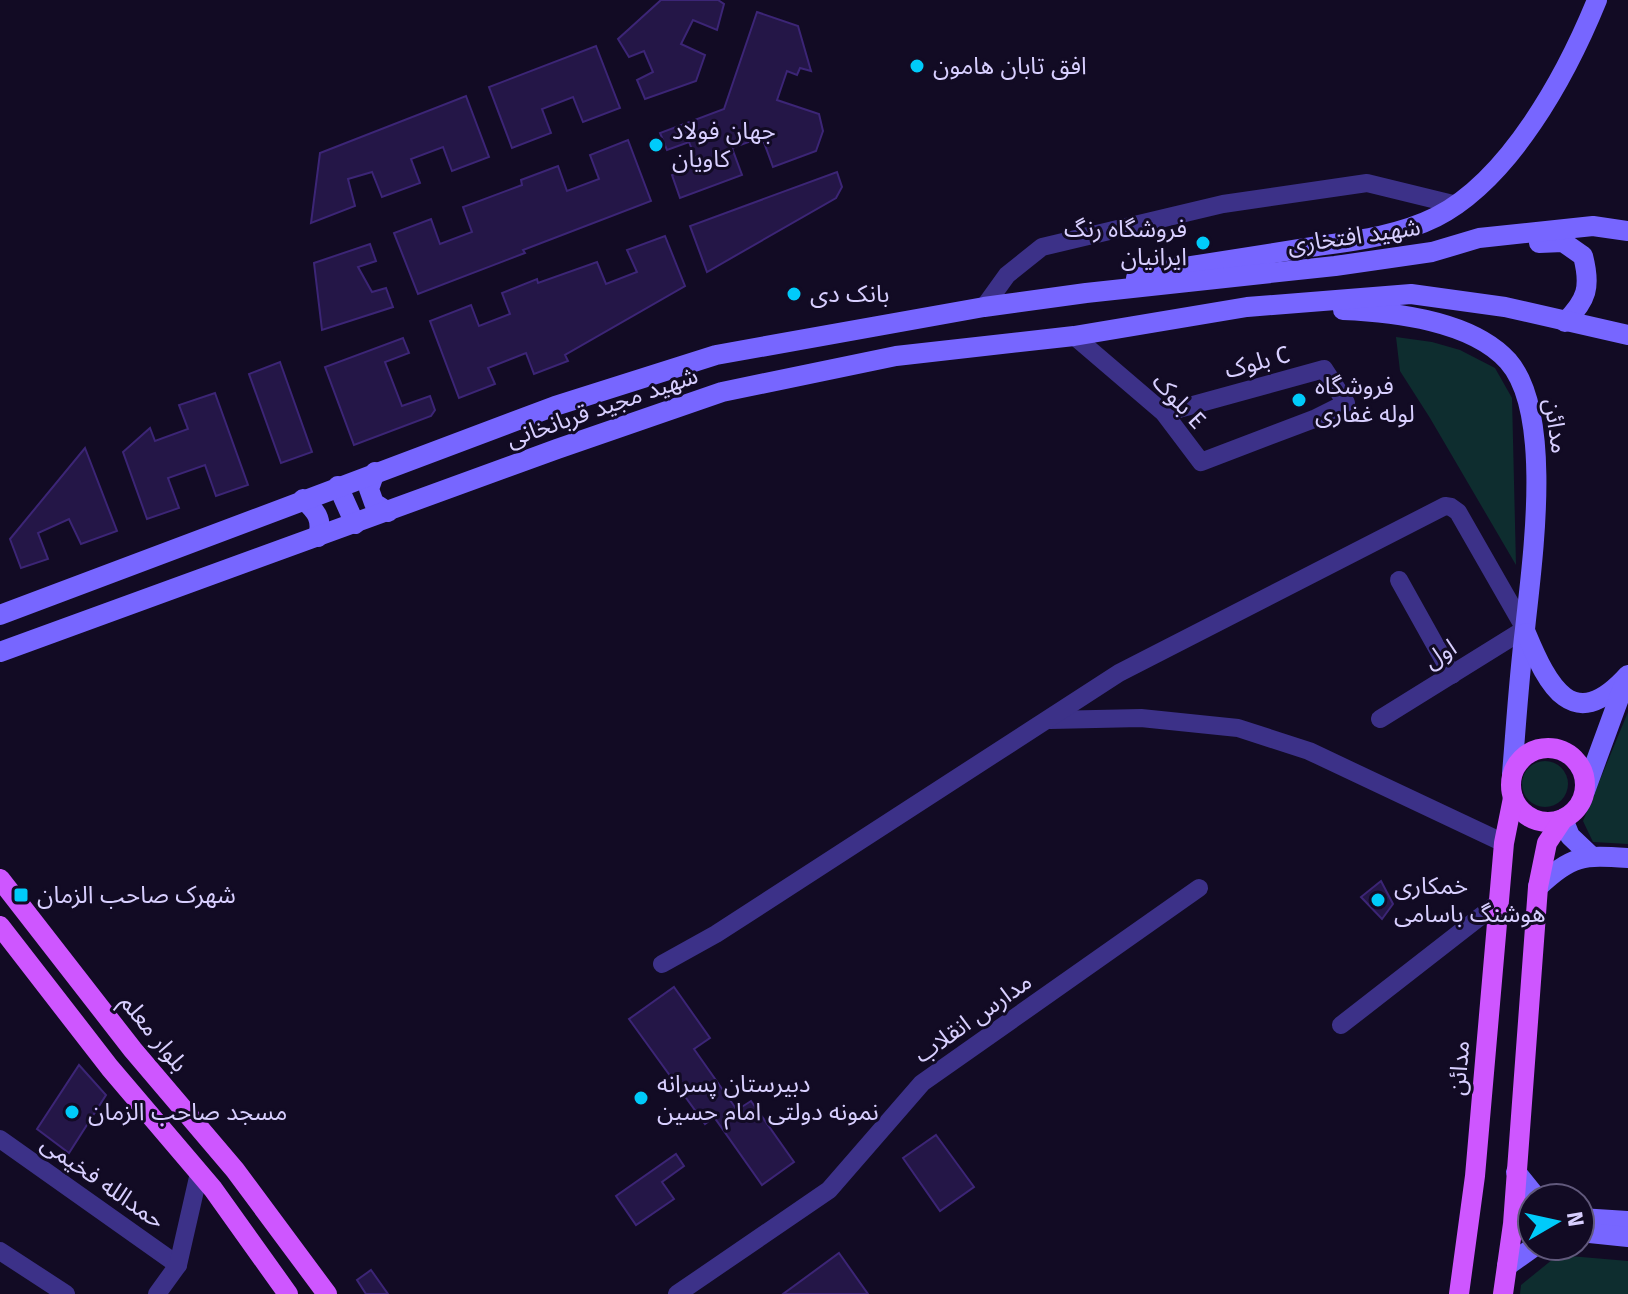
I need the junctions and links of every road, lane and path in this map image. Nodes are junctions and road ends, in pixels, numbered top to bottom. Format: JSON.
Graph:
{"nodes":[{"id":1,"x":1597,"y":0,"type":"edge"},
{"id":2,"x":1457,"y":205,"type":"junction"},
{"id":3,"x":1628,"y":231,"type":"edge"},
{"id":4,"x":1479,"y":238,"type":"junction"},
{"id":5,"x":1086,"y":293,"type":"junction"},
{"id":6,"x":984,"y":307,"type":"junction"},
{"id":7,"x":1247,"y":307,"type":"junction"},
{"id":8,"x":1565,"y":322,"type":"junction"},
{"id":9,"x":1622,"y":334,"type":"edge"},
{"id":10,"x":1074,"y":336,"type":"junction"},
{"id":11,"x":1346,"y":403,"type":"joint"},
{"id":12,"x":1164,"y":413,"type":"junction"},
{"id":13,"x":375,"y":472,"type":"junction"},
{"id":14,"x":338,"y":486,"type":"junction"},
{"id":15,"x":303,"y":499,"type":"junction"},
{"id":16,"x":388,"y":512,"type":"junction"},
{"id":17,"x":355,"y":524,"type":"junction"},
{"id":18,"x":318,"y":537,"type":"junction"},
{"id":19,"x":1399,"y":580,"type":"dead end"},
{"id":20,"x":0,"y":615,"type":"edge"},
{"id":21,"x":1525,"y":629,"type":"junction"},
{"id":22,"x":0,"y":652,"type":"edge"},
{"id":23,"x":1452,"y":675,"type":"junction"},
{"id":24,"x":1628,"y":675,"type":"edge"},
{"id":25,"x":1380,"y":719,"type":"dead end"},
{"id":26,"x":1050,"y":720,"type":"junction"},
{"id":27,"x":1512,"y":774,"type":"junction"},
{"id":28,"x":1585,"y":791,"type":"junction"},
{"id":29,"x":1513,"y":798,"type":"junction"},
{"id":30,"x":1563,"y":819,"type":"junction"},
{"id":31,"x":1504,"y":843,"type":"junction"},
{"id":32,"x":1590,"y":855,"type":"junction"},
{"id":33,"x":1628,"y":858,"type":"edge"},
{"id":34,"x":0,"y":879,"type":"edge"},
{"id":35,"x":1538,"y":887,"type":"junction"},
{"id":36,"x":1199,"y":888,"type":"dead end"},
{"id":37,"x":1499,"y":902,"type":"junction"},
{"id":38,"x":0,"y":926,"type":"edge"},
{"id":39,"x":662,"y":964,"type":"dead end"},
{"id":40,"x":1341,"y":1025,"type":"dead end"},
{"id":41,"x":0,"y":1139,"type":"edge"},
{"id":42,"x":1516,"y":1172,"type":"junction"},
{"id":43,"x":199,"y":1173,"type":"junction"},
{"id":44,"x":1524,"y":1182,"type":"edge"},
{"id":45,"x":1596,"y":1219,"type":"edge"},
{"id":46,"x":1628,"y":1221,"type":"edge"},
{"id":47,"x":1596,"y":1234,"type":"edge"},
{"id":48,"x":1628,"y":1237,"type":"edge"},
{"id":49,"x":0,"y":1251,"type":"edge"},
{"id":50,"x":1516,"y":1260,"type":"edge"},
{"id":51,"x":178,"y":1265,"type":"junction"},
{"id":52,"x":1507,"y":1266,"type":"junction"},
{"id":53,"x":66,"y":1294,"type":"edge"},
{"id":54,"x":157,"y":1294,"type":"edge"},
{"id":55,"x":288,"y":1294,"type":"edge"},
{"id":56,"x":327,"y":1294,"type":"edge"},
{"id":57,"x":677,"y":1294,"type":"edge"},
{"id":58,"x":1459,"y":1294,"type":"edge"},
{"id":59,"x":1503,"y":1294,"type":"edge"}],
"edges":[{"from":1,"to":2,"type":"main road"},
{"from":2,"to":5,"type":"main road"},
{"from":2,"to":6,"type":"street"},
{"from":3,"to":4,"type":"main road","name":"شهید افتخاری"},
{"from":4,"to":5,"type":"main road","name":"شهید افتخاری"},
{"from":4,"to":8,"type":"main road"},
{"from":5,"to":6,"type":"main road","name":"شهید مجید قربانخانی"},
{"from":6,"to":13,"type":"main road","name":"شهید مجید قربانخانی"},
{"from":7,"to":8,"type":"main road"},
{"from":7,"to":10,"type":"main road","name":"شهید مجید قربانخانی"},
{"from":7,"to":21,"type":"main road","name":"مدائن"},
{"from":8,"to":9,"type":"main road"},
{"from":10,"to":12,"type":"street","name":"بلوک E"},
{"from":10,"to":16,"type":"main road","name":"شهید مجید قربانخانی"},
{"from":11,"to":12,"type":"street","name":"بلوک C"},
{"from":11,"to":12,"type":"street","name":"بلوک E"},
{"from":13,"to":14,"type":"main road","name":"شهید مجید قربانخانی"},
{"from":13,"to":16,"type":"main road"},
{"from":14,"to":15,"type":"main road","name":"شهید مجید قربانخانی"},
{"from":14,"to":17,"type":"main road"},
{"from":15,"to":18,"type":"main road"},
{"from":15,"to":20,"type":"main road","name":"شهید مجید قربانخانی"},
{"from":16,"to":17,"type":"main road","name":"شهید مجید قربانخانی"},
{"from":17,"to":18,"type":"main road","name":"شهید مجید قربانخانی"},
{"from":18,"to":22,"type":"main road","name":"شهید مجید قربانخانی"},
{"from":19,"to":23,"type":"street"},
{"from":21,"to":23,"type":"street","name":"اول"},
{"from":21,"to":24,"type":"main road"},
{"from":21,"to":26,"type":"street"},
{"from":21,"to":27,"type":"main road","name":"مدائن"},
{"from":23,"to":25,"type":"street","name":"اول"},
{"from":24,"to":28,"type":"main road"},
{"from":26,"to":31,"type":"street"},
{"from":26,"to":39,"type":"street"},
{"from":27,"to":28,"type":"main road"},
{"from":27,"to":29,"type":"main road"},
{"from":28,"to":30,"type":"main road"},
{"from":29,"to":30,"type":"main road"},
{"from":29,"to":31,"type":"main road","name":"مدائن"},
{"from":30,"to":32,"type":"main road"},
{"from":30,"to":35,"type":"main road"},
{"from":31,"to":37,"type":"main road","name":"مدائن"},
{"from":32,"to":33,"type":"main road"},
{"from":32,"to":35,"type":"main road"},
{"from":34,"to":56,"type":"main road","name":"بلوار معلم"},
{"from":35,"to":42,"type":"main road"},
{"from":36,"to":57,"type":"street","name":"مدارس انقلاب"},
{"from":37,"to":40,"type":"street"},
{"from":37,"to":58,"type":"main road","name":"مدائن"},
{"from":38,"to":43,"type":"main road"},
{"from":41,"to":51,"type":"street","name":"حمدالله فخیمی"},
{"from":42,"to":44,"type":"main road"},
{"from":42,"to":52,"type":"main road"},
{"from":43,"to":51,"type":"street"},
{"from":43,"to":55,"type":"main road"},
{"from":45,"to":46,"type":"main road"},
{"from":47,"to":48,"type":"main road"},
{"from":49,"to":53,"type":"street"},
{"from":50,"to":52,"type":"main road"},
{"from":51,"to":54,"type":"street"},
{"from":52,"to":59,"type":"main road"}]}
